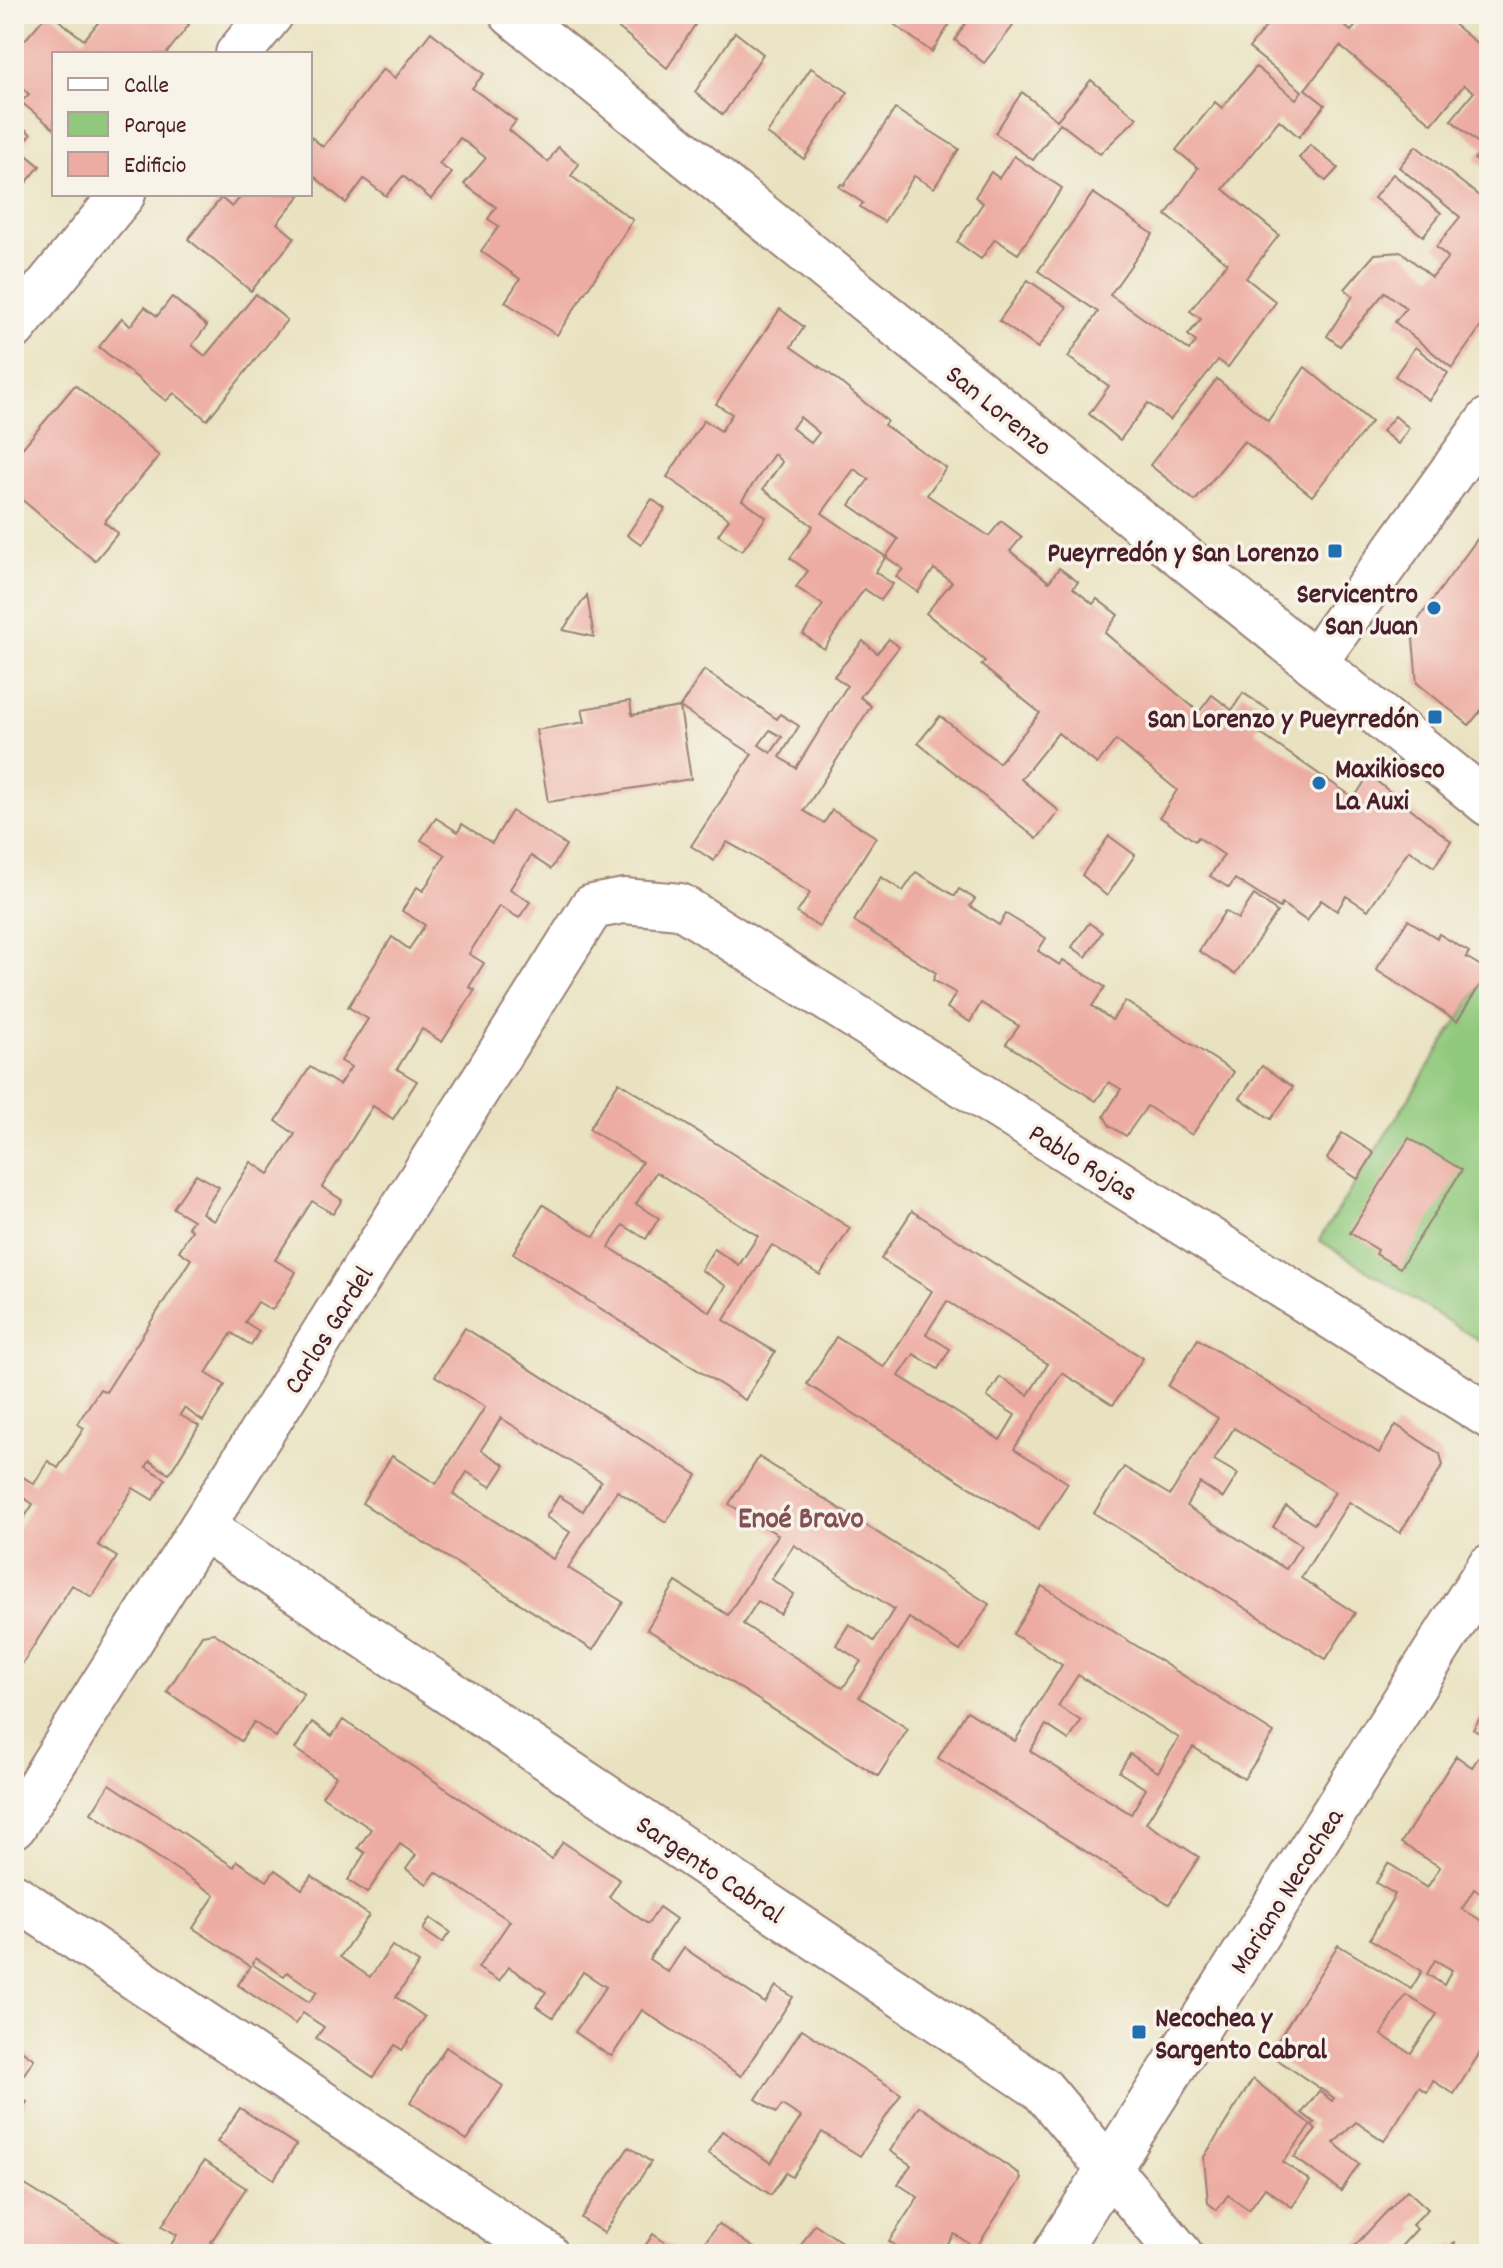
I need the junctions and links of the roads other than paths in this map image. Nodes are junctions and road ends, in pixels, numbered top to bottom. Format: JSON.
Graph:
{"nodes":[{"id":1,"x":271,"y":14,"type":"edge"},
{"id":2,"x":512,"y":14,"type":"edge"},
{"id":3,"x":240,"y":52,"type":"edge"},
{"id":4,"x":121,"y":196,"type":"edge"},
{"id":5,"x":14,"y":327,"type":"edge"},
{"id":6,"x":1489,"y":420,"type":"edge"},
{"id":7,"x":1314,"y":663,"type":"junction"},
{"id":8,"x":1489,"y":804,"type":"edge"},
{"id":9,"x":680,"y":906,"type":"joint"},
{"id":10,"x":1489,"y":1416,"type":"edge"},
{"id":11,"x":202,"y":1527,"type":"junction"},
{"id":12,"x":1489,"y":1567,"type":"edge"},
{"id":13,"x":14,"y":1826,"type":"edge"},
{"id":14,"x":14,"y":1896,"type":"edge"},
{"id":15,"x":1109,"y":2168,"type":"junction"},
{"id":16,"x":546,"y":2254,"type":"edge"},
{"id":17,"x":1055,"y":2254,"type":"edge"},
{"id":18,"x":1180,"y":2254,"type":"edge"}],
"edges":[{"from":1,"to":3,"type":"street"},
{"from":2,"to":7,"type":"street","name":"San Lorenzo"},
{"from":4,"to":5,"type":"street"},
{"from":6,"to":7,"type":"street"},
{"from":7,"to":8,"type":"street","name":"San Lorenzo"},
{"from":9,"to":10,"type":"street","name":"Pablo Rojas"},
{"from":9,"to":11,"type":"street","name":"Carlos Gardel"},
{"from":11,"to":13,"type":"street","name":"Carlos Gardel"},
{"from":11,"to":15,"type":"street","name":"Sargento Cabral"},
{"from":12,"to":15,"type":"street","name":"Mariano Necochea"},
{"from":14,"to":16,"type":"street"},
{"from":15,"to":17,"type":"street","name":"Mariano Necochea"},
{"from":15,"to":18,"type":"street","name":"Sargento Cabral"}]}
